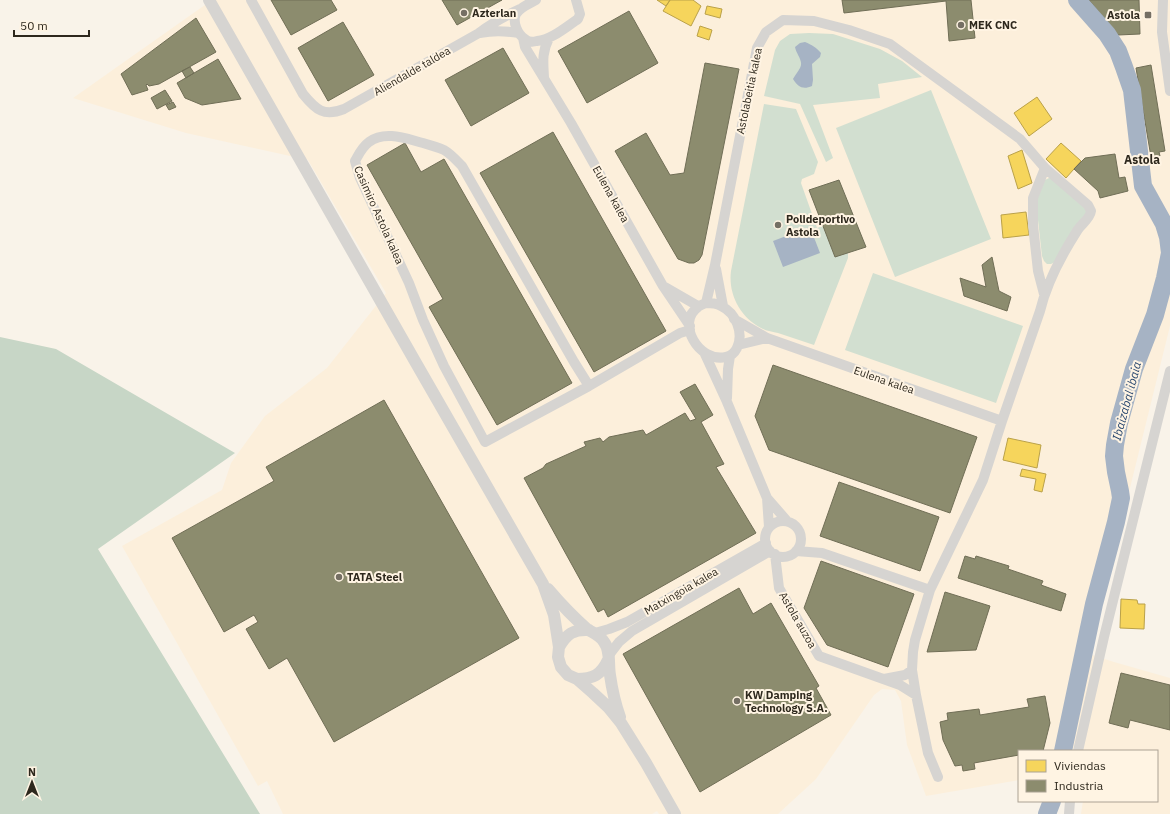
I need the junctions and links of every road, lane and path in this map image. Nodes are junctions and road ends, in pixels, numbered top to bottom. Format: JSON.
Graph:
{"nodes":[{"id":1,"x":209,"y":0,"type":"edge"},
{"id":2,"x":251,"y":0,"type":"edge"},
{"id":3,"x":536,"y":0,"type":"edge"},
{"id":4,"x":576,"y":0,"type":"edge"},
{"id":5,"x":1163,"y":0,"type":"edge"},
{"id":6,"x":520,"y":9,"type":"junction"},
{"id":7,"x":479,"y":33,"type":"junction"},
{"id":8,"x":521,"y":35,"type":"junction"},
{"id":9,"x":549,"y":38,"type":"junction"},
{"id":10,"x":1169,"y":70,"type":"edge"},
{"id":11,"x":544,"y":79,"type":"junction"},
{"id":12,"x":1170,"y":91,"type":"edge"},
{"id":13,"x":1045,"y":168,"type":"junction"},
{"id":14,"x":715,"y":265,"type":"junction"},
{"id":15,"x":663,"y":286,"type":"junction"},
{"id":16,"x":1044,"y":294,"type":"junction"},
{"id":17,"x":702,"y":305,"type":"junction"},
{"id":18,"x":723,"y":306,"type":"junction"},
{"id":19,"x":734,"y":319,"type":"junction"},
{"id":20,"x":690,"y":328,"type":"junction"},
{"id":21,"x":767,"y":338,"type":"junction"},
{"id":22,"x":669,"y":340,"type":"junction"},
{"id":23,"x":694,"y":341,"type":"junction"},
{"id":24,"x":738,"y":345,"type":"junction"},
{"id":25,"x":704,"y":352,"type":"junction"},
{"id":26,"x":730,"y":356,"type":"junction"},
{"id":27,"x":1170,"y":371,"type":"edge"},
{"id":28,"x":589,"y":386,"type":"junction"},
{"id":29,"x":727,"y":402,"type":"junction"},
{"id":30,"x":1002,"y":421,"type":"junction"},
{"id":31,"x":767,"y":498,"type":"junction"},
{"id":32,"x":787,"y":522,"type":"junction"},
{"id":33,"x":769,"y":527,"type":"junction"},
{"id":34,"x":800,"y":540,"type":"junction"},
{"id":35,"x":770,"y":550,"type":"junction"},
{"id":36,"x":796,"y":551,"type":"junction"},
{"id":37,"x":822,"y":553,"type":"junction"},
{"id":38,"x":786,"y":556,"type":"junction"},
{"id":39,"x":543,"y":584,"type":"junction"},
{"id":40,"x":779,"y":588,"type":"junction"},
{"id":41,"x":930,"y":590,"type":"junction"},
{"id":42,"x":592,"y":631,"type":"junction"},
{"id":43,"x":559,"y":647,"type":"junction"},
{"id":44,"x":608,"y":658,"type":"junction"},
{"id":45,"x":912,"y":670,"type":"junction"},
{"id":46,"x":578,"y":679,"type":"junction"},
{"id":47,"x":882,"y":679,"type":"junction"},
{"id":48,"x":916,"y":695,"type":"junction"},
{"id":49,"x":622,"y":723,"type":"junction"},
{"id":50,"x":1078,"y":750,"type":"edge"},
{"id":51,"x":938,"y":777,"type":"dead end"},
{"id":52,"x":1070,"y":802,"type":"edge"},
{"id":53,"x":675,"y":814,"type":"edge"},
{"id":54,"x":1069,"y":814,"type":"edge"}],
"edges":[{"from":1,"to":39,"type":"main road"},
{"from":2,"to":7,"type":"street","name":"Aliendalde taldea"},
{"from":3,"to":6,"type":"street","name":"Aliendalde taldea"},
{"from":4,"to":9,"type":"street","name":"Aliendalde taldea"},
{"from":5,"to":10,"type":"street"},
{"from":6,"to":7,"type":"street","name":"Aliendalde taldea"},
{"from":6,"to":8,"type":"street"},
{"from":7,"to":8,"type":"street","name":"Aliendalde taldea"},
{"from":8,"to":9,"type":"street","name":"Aliendalde taldea"},
{"from":8,"to":11,"type":"street"},
{"from":9,"to":11,"type":"street"},
{"from":10,"to":12,"type":"street"},
{"from":11,"to":15,"type":"street","name":"Eulena kalea"},
{"from":13,"to":14,"type":"street","name":"Astolabeitia kalea"},
{"from":13,"to":16,"type":"street"},
{"from":13,"to":16,"type":"street","name":"Astolabeitia kalea"},
{"from":14,"to":17,"type":"street","name":"Astolabeitia kalea"},
{"from":14,"to":18,"type":"street","name":"Astolabeitia kalea"},
{"from":15,"to":17,"type":"street"},
{"from":15,"to":20,"type":"street","name":"Eulena kalea"},
{"from":16,"to":30,"type":"street"},
{"from":17,"to":18,"type":"street"},
{"from":17,"to":20,"type":"street"},
{"from":18,"to":19,"type":"street"},
{"from":19,"to":21,"type":"street","name":"Eulena kalea"},
{"from":19,"to":24,"type":"street"},
{"from":20,"to":22,"type":"street","name":"Casimiro Astola kalea"},
{"from":20,"to":23,"type":"street"},
{"from":21,"to":24,"type":"street"},
{"from":21,"to":30,"type":"street","name":"Eulena kalea"},
{"from":22,"to":23,"type":"street"},
{"from":22,"to":28,"type":"street","name":"Casimiro Astola kalea"},
{"from":23,"to":25,"type":"street"},
{"from":24,"to":26,"type":"street"},
{"from":25,"to":26,"type":"street"},
{"from":25,"to":29,"type":"street"},
{"from":26,"to":29,"type":"street"},
{"from":27,"to":50,"type":"street"},
{"from":28,"to":28,"type":"street","name":"Casimiro Astola kalea"},
{"from":29,"to":31,"type":"street"},
{"from":30,"to":41,"type":"street"},
{"from":31,"to":32,"type":"street"},
{"from":31,"to":33,"type":"street"},
{"from":32,"to":33,"type":"street"},
{"from":32,"to":34,"type":"street"},
{"from":33,"to":35,"type":"street"},
{"from":34,"to":36,"type":"street"},
{"from":34,"to":37,"type":"street"},
{"from":35,"to":38,"type":"street"},
{"from":35,"to":40,"type":"street","name":"Astola auzoa"},
{"from":35,"to":42,"type":"street","name":"Matxingoia kalea"},
{"from":35,"to":44,"type":"street","name":"Matxingoia kalea"},
{"from":36,"to":37,"type":"street"},
{"from":36,"to":38,"type":"street"},
{"from":37,"to":41,"type":"street"},
{"from":38,"to":40,"type":"street","name":"Astola auzoa"},
{"from":39,"to":42,"type":"main road"},
{"from":39,"to":43,"type":"main road"},
{"from":40,"to":47,"type":"street","name":"Astola auzoa"},
{"from":41,"to":45,"type":"street"},
{"from":42,"to":43,"type":"main road"},
{"from":42,"to":44,"type":"main road"},
{"from":43,"to":46,"type":"main road"},
{"from":44,"to":46,"type":"main road"},
{"from":44,"to":49,"type":"main road"},
{"from":45,"to":47,"type":"street"},
{"from":45,"to":48,"type":"street"},
{"from":46,"to":49,"type":"main road"},
{"from":47,"to":48,"type":"street","name":"Astola auzoa"},
{"from":48,"to":51,"type":"street"},
{"from":49,"to":53,"type":"main road"},
{"from":52,"to":54,"type":"street"}]}
